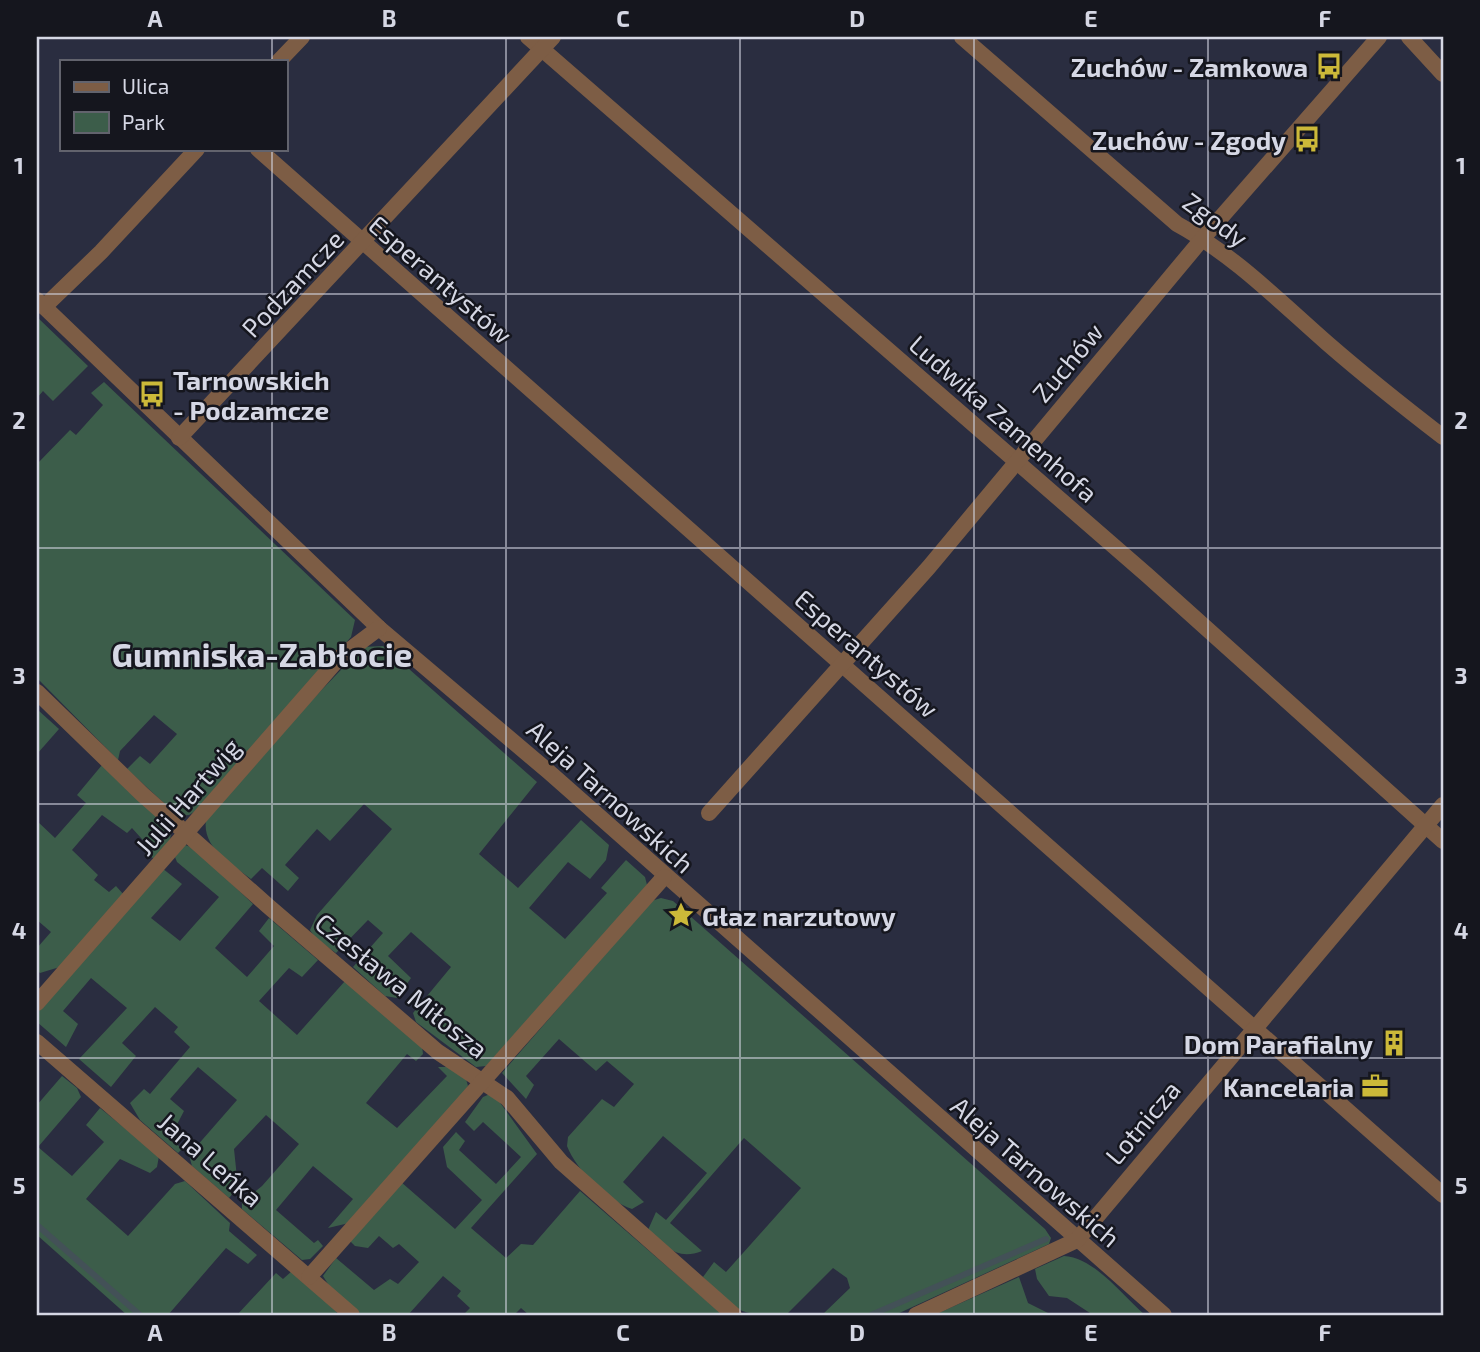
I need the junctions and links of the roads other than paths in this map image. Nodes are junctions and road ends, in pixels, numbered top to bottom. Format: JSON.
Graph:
{"nodes":[{"id":1,"x":302,"y":37,"type":"edge"},
{"id":2,"x":528,"y":37,"type":"edge"},
{"id":3,"x":962,"y":37,"type":"edge"},
{"id":4,"x":1379,"y":37,"type":"edge"},
{"id":5,"x":1409,"y":37,"type":"edge"},
{"id":6,"x":547,"y":43,"type":"edge"},
{"id":7,"x":280,"y":60,"type":"edge"},
{"id":8,"x":1443,"y":74,"type":"edge"},
{"id":9,"x":196,"y":150,"type":"edge"},
{"id":10,"x":259,"y":150,"type":"edge"},
{"id":11,"x":1203,"y":238,"type":"junction"},
{"id":12,"x":362,"y":243,"type":"junction"},
{"id":13,"x":40,"y":304,"type":"edge"},
{"id":14,"x":179,"y":438,"type":"junction"},
{"id":15,"x":1443,"y":438,"type":"edge"},
{"id":16,"x":1016,"y":460,"type":"junction"},
{"id":17,"x":379,"y":628,"type":"junction"},
{"id":18,"x":841,"y":662,"type":"junction"},
{"id":19,"x":37,"y":692,"type":"edge"},
{"id":20,"x":1443,"y":805,"type":"edge"},
{"id":21,"x":709,"y":813,"type":"dead end"},
{"id":22,"x":1426,"y":826,"type":"junction"},
{"id":23,"x":187,"y":834,"type":"junction"},
{"id":24,"x":1443,"y":841,"type":"edge"},
{"id":25,"x":664,"y":877,"type":"junction"},
{"id":26,"x":37,"y":1003,"type":"edge"},
{"id":27,"x":1255,"y":1027,"type":"junction"},
{"id":28,"x":37,"y":1042,"type":"edge"},
{"id":29,"x":484,"y":1083,"type":"junction"},
{"id":30,"x":1443,"y":1195,"type":"edge"},
{"id":31,"x":1077,"y":1240,"type":"junction"},
{"id":32,"x":309,"y":1277,"type":"junction"},
{"id":33,"x":352,"y":1315,"type":"edge"},
{"id":34,"x":734,"y":1315,"type":"edge"},
{"id":35,"x":915,"y":1315,"type":"edge"},
{"id":36,"x":1164,"y":1315,"type":"edge"}],
"edges":[{"from":1,"to":7,"type":"street"},
{"from":2,"to":6,"type":"street","name":"Ludwika Zamenhofa"},
{"from":3,"to":11,"type":"street","name":"Zgody"},
{"from":4,"to":11,"type":"street","name":"Zuchów"},
{"from":5,"to":8,"type":"street"},
{"from":6,"to":12,"type":"street","name":"Podzamcze"},
{"from":6,"to":16,"type":"street","name":"Ludwika Zamenhofa"},
{"from":9,"to":13,"type":"street"},
{"from":10,"to":12,"type":"street","name":"Esperantystów"},
{"from":11,"to":15,"type":"street","name":"Zgody"},
{"from":11,"to":16,"type":"street","name":"Zuchów"},
{"from":12,"to":14,"type":"street","name":"Podzamcze"},
{"from":12,"to":18,"type":"street","name":"Esperantystów"},
{"from":13,"to":14,"type":"street","name":"Aleja Tarnowskich"},
{"from":14,"to":17,"type":"street","name":"Aleja Tarnowskich"},
{"from":16,"to":18,"type":"street","name":"Zuchów"},
{"from":16,"to":22,"type":"street","name":"Ludwika Zamenhofa"},
{"from":17,"to":23,"type":"street","name":"Julii Hartwig"},
{"from":17,"to":25,"type":"street","name":"Aleja Tarnowskich"},
{"from":18,"to":21,"type":"street","name":"Zuchów"},
{"from":18,"to":27,"type":"street","name":"Esperantystów"},
{"from":19,"to":23,"type":"street","name":"Czesława Miłosza"},
{"from":20,"to":22,"type":"street","name":"Lotnicza"},
{"from":22,"to":24,"type":"street","name":"Ludwika Zamenhofa"},
{"from":22,"to":27,"type":"street","name":"Lotnicza"},
{"from":23,"to":26,"type":"street","name":"Julii Hartwig"},
{"from":23,"to":29,"type":"street","name":"Czesława Miłosza"},
{"from":25,"to":29,"type":"street"},
{"from":25,"to":31,"type":"street","name":"Aleja Tarnowskich"},
{"from":27,"to":30,"type":"street","name":"Esperantystów"},
{"from":27,"to":31,"type":"street","name":"Lotnicza"},
{"from":28,"to":32,"type":"street","name":"Jana Leńka"},
{"from":29,"to":32,"type":"street"},
{"from":29,"to":34,"type":"street","name":"Czesława Miłosza"},
{"from":31,"to":35,"type":"street","name":"Lotnicza"},
{"from":31,"to":36,"type":"street","name":"Aleja Tarnowskich"},
{"from":32,"to":33,"type":"street","name":"Jana Leńka"}]}
